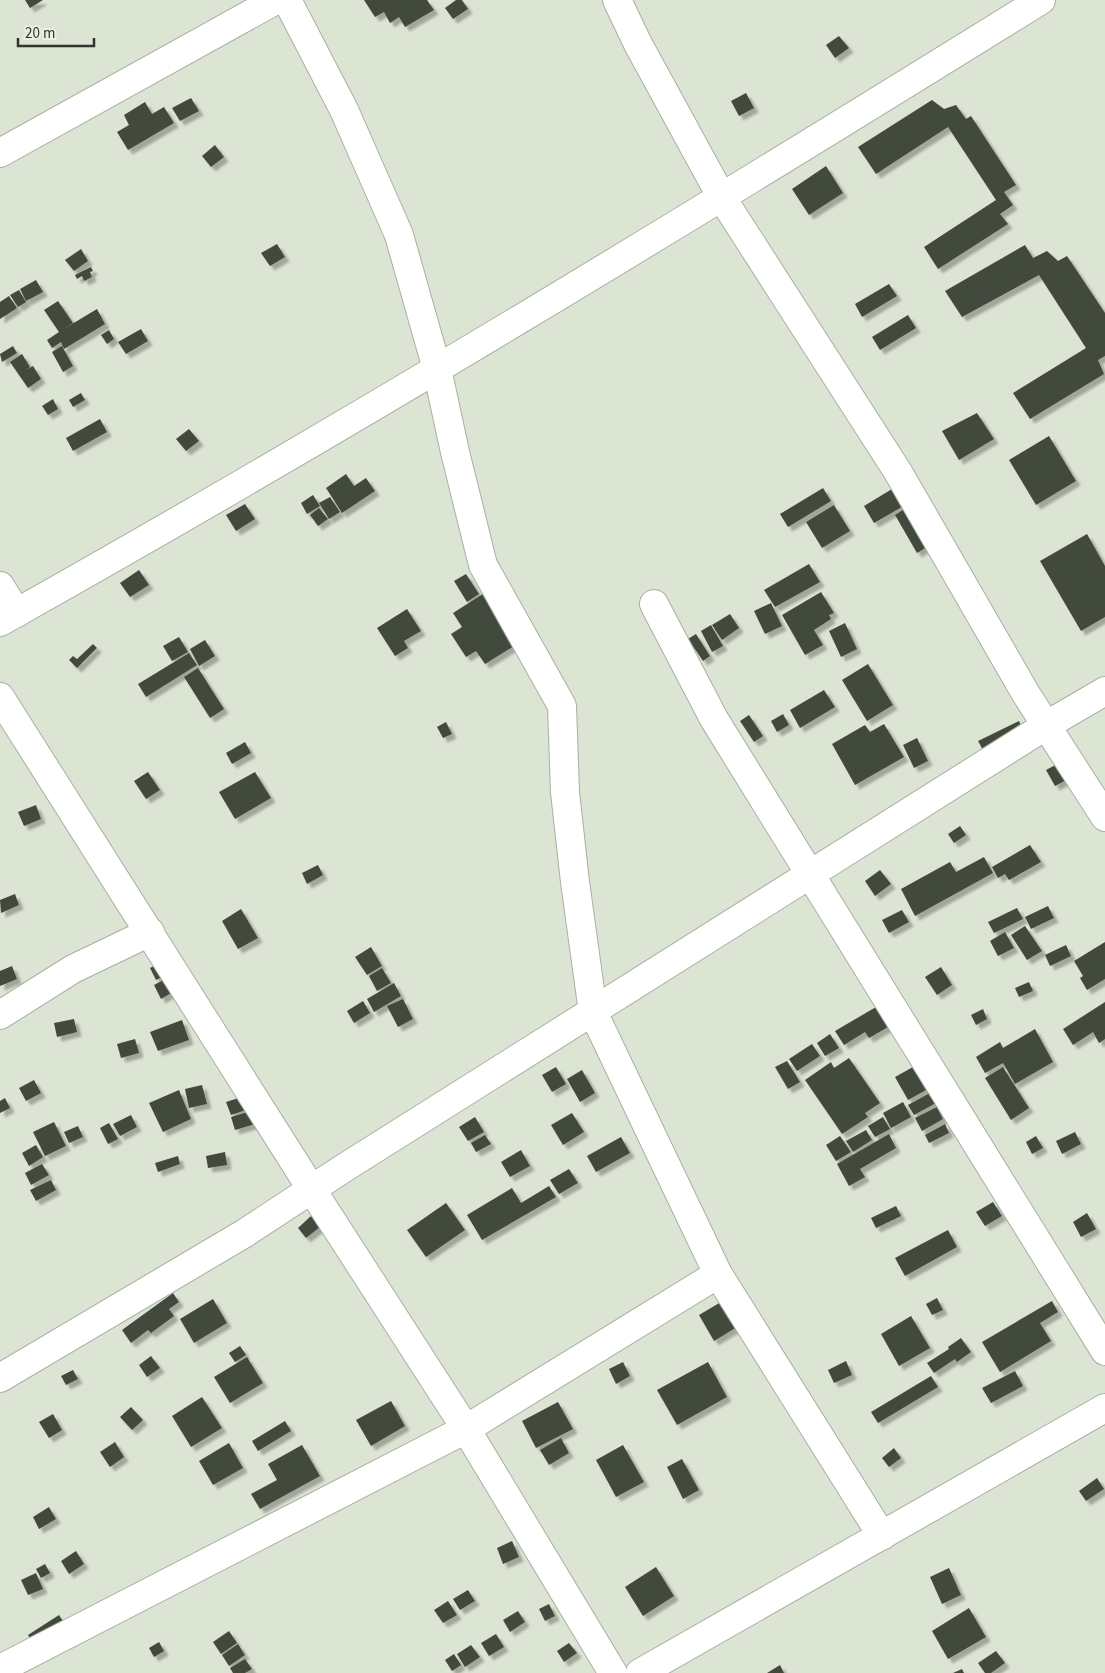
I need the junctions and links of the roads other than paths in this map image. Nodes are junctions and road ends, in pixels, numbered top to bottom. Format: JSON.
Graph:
{"nodes":[{"id":1,"x":276,"y":0,"type":"edge"},
{"id":2,"x":287,"y":0,"type":"edge"},
{"id":3,"x":617,"y":0,"type":"edge"},
{"id":4,"x":1041,"y":0,"type":"edge"},
{"id":5,"x":0,"y":153,"type":"edge"},
{"id":6,"x":722,"y":198,"type":"junction"},
{"id":7,"x":437,"y":369,"type":"junction"},
{"id":8,"x":0,"y":586,"type":"edge"},
{"id":9,"x":654,"y":604,"type":"dead end"},
{"id":10,"x":8,"y":618,"type":"edge"},
{"id":11,"x":1105,"y":691,"type":"edge"},
{"id":12,"x":0,"y":697,"type":"edge"},
{"id":13,"x":1047,"y":724,"type":"junction"},
{"id":14,"x":1105,"y":817,"type":"edge"},
{"id":15,"x":809,"y":875,"type":"junction"},
{"id":16,"x":150,"y":932,"type":"junction"},
{"id":17,"x":593,"y":1012,"type":"junction"},
{"id":18,"x":0,"y":1015,"type":"edge"},
{"id":19,"x":312,"y":1190,"type":"junction"},
{"id":20,"x":718,"y":1274,"type":"junction"},
{"id":21,"x":1105,"y":1351,"type":"edge"},
{"id":22,"x":0,"y":1378,"type":"edge"},
{"id":23,"x":1105,"y":1408,"type":"edge"},
{"id":24,"x":466,"y":1429,"type":"junction"},
{"id":25,"x":882,"y":1536,"type":"junction"},
{"id":26,"x":0,"y":1669,"type":"edge"},
{"id":27,"x":613,"y":1673,"type":"edge"},
{"id":28,"x":640,"y":1673,"type":"edge"}],
"edges":[{"from":1,"to":5,"type":"street"},
{"from":2,"to":7,"type":"street"},
{"from":3,"to":6,"type":"street"},
{"from":4,"to":6,"type":"street"},
{"from":6,"to":7,"type":"street"},
{"from":6,"to":13,"type":"street"},
{"from":7,"to":10,"type":"street"},
{"from":7,"to":17,"type":"street"},
{"from":8,"to":10,"type":"street"},
{"from":9,"to":15,"type":"street"},
{"from":11,"to":13,"type":"street"},
{"from":12,"to":16,"type":"street"},
{"from":13,"to":14,"type":"street"},
{"from":13,"to":15,"type":"street"},
{"from":15,"to":17,"type":"street"},
{"from":15,"to":21,"type":"street"},
{"from":16,"to":18,"type":"street"},
{"from":16,"to":19,"type":"street"},
{"from":17,"to":19,"type":"street"},
{"from":17,"to":20,"type":"street"},
{"from":19,"to":22,"type":"street"},
{"from":19,"to":24,"type":"street"},
{"from":20,"to":24,"type":"street"},
{"from":20,"to":25,"type":"street"},
{"from":23,"to":25,"type":"street"},
{"from":24,"to":26,"type":"street"},
{"from":24,"to":27,"type":"street"},
{"from":25,"to":28,"type":"street"}]}
